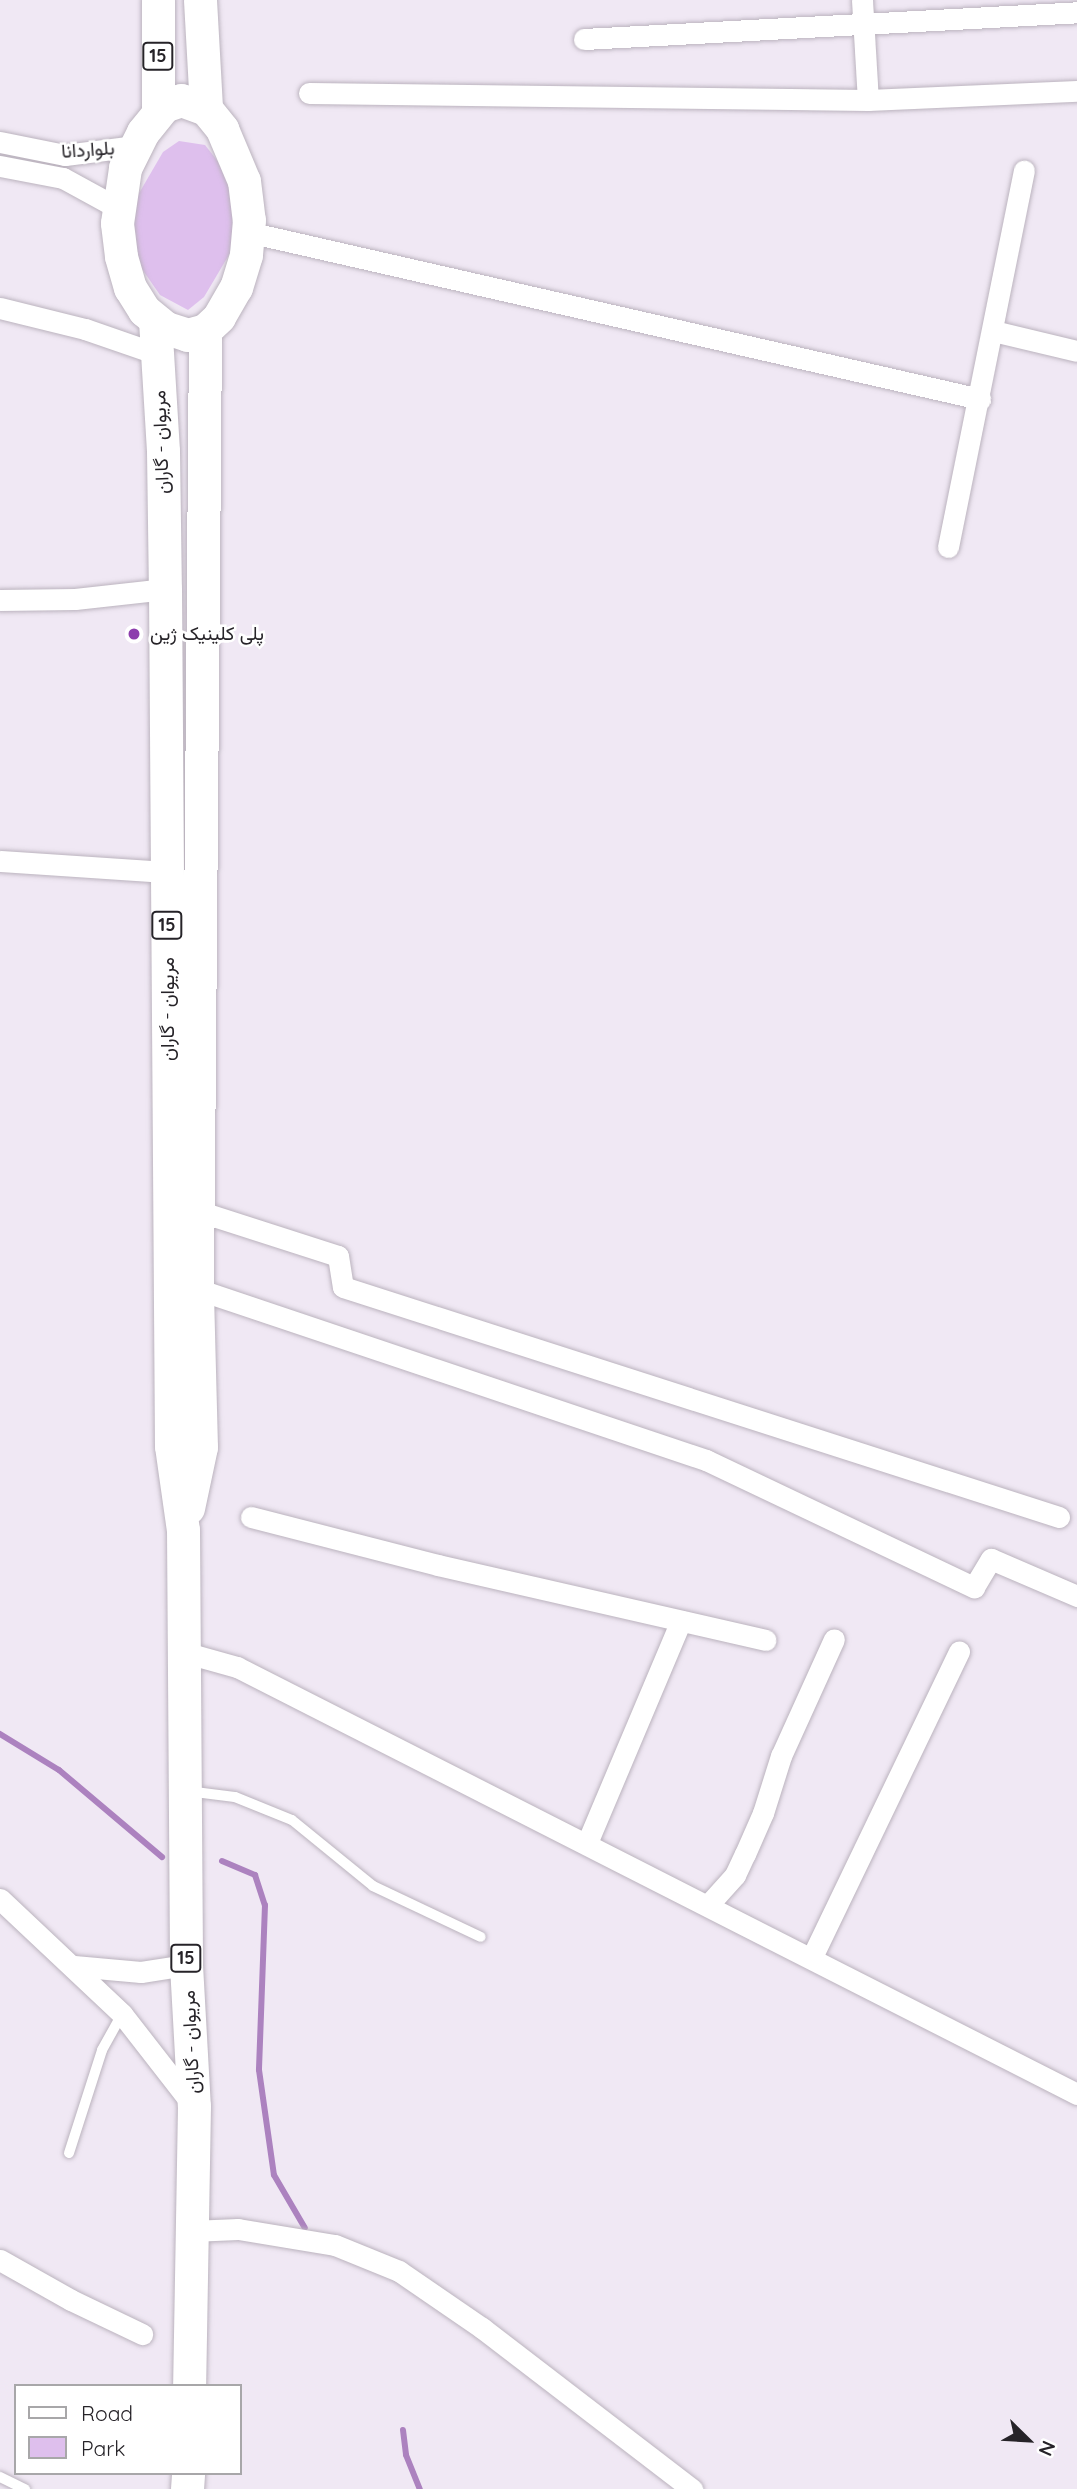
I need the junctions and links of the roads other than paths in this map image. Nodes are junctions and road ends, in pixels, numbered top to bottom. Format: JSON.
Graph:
{"nodes":[{"id":1,"x":158,"y":0,"type":"edge"},
{"id":2,"x":200,"y":0,"type":"edge"},
{"id":3,"x":862,"y":0,"type":"edge"},
{"id":4,"x":1077,"y":12,"type":"edge"},
{"id":5,"x":864,"y":25,"type":"junction"},
{"id":6,"x":584,"y":39,"type":"dead end"},
{"id":7,"x":1077,"y":91,"type":"edge"},
{"id":8,"x":309,"y":93,"type":"dead end"},
{"id":9,"x":868,"y":100,"type":"junction"},
{"id":10,"x":206,"y":109,"type":"junction"},
{"id":11,"x":158,"y":112,"type":"junction"},
{"id":12,"x":0,"y":142,"type":"edge"},
{"id":13,"x":135,"y":146,"type":"junction"},
{"id":14,"x":0,"y":166,"type":"edge"},
{"id":15,"x":1024,"y":171,"type":"dead end"},
{"id":16,"x":118,"y":208,"type":"junction"},
{"id":17,"x":248,"y":232,"type":"junction"},
{"id":18,"x":0,"y":308,"type":"edge"},
{"id":19,"x":155,"y":320,"type":"junction"},
{"id":20,"x":205,"y":330,"type":"junction"},
{"id":21,"x":993,"y":331,"type":"junction"},
{"id":22,"x":1077,"y":351,"type":"edge"},
{"id":23,"x":157,"y":354,"type":"junction"},
{"id":24,"x":980,"y":399,"type":"junction"},
{"id":25,"x":204,"y":482,"type":"junction"},
{"id":26,"x":164,"y":489,"type":"junction"},
{"id":27,"x":948,"y":547,"type":"dead end"},
{"id":28,"x":165,"y":589,"type":"junction"},
{"id":29,"x":0,"y":600,"type":"edge"},
{"id":30,"x":0,"y":860,"type":"edge"},
{"id":31,"x":167,"y":872,"type":"junction"},
{"id":32,"x":198,"y":1211,"type":"junction"},
{"id":33,"x":197,"y":1289,"type":"junction"},
{"id":34,"x":251,"y":1517,"type":"dead end"},
{"id":35,"x":1059,"y":1517,"type":"dead end"},
{"id":36,"x":183,"y":1531,"type":"junction"},
{"id":37,"x":1077,"y":1596,"type":"edge"},
{"id":38,"x":681,"y":1621,"type":"junction"},
{"id":39,"x":834,"y":1639,"type":"dead end"},
{"id":40,"x":766,"y":1640,"type":"dead end"},
{"id":41,"x":183,"y":1652,"type":"junction"},
{"id":42,"x":959,"y":1652,"type":"dead end"},
{"id":43,"x":185,"y":1791,"type":"junction"},
{"id":44,"x":587,"y":1843,"type":"junction"},
{"id":45,"x":0,"y":1899,"type":"edge"},
{"id":46,"x":709,"y":1904,"type":"junction"},
{"id":47,"x":481,"y":1937,"type":"dead end"},
{"id":48,"x":812,"y":1956,"type":"junction"},
{"id":49,"x":186,"y":1965,"type":"junction"},
{"id":50,"x":74,"y":1966,"type":"junction"},
{"id":51,"x":122,"y":2014,"type":"junction"},
{"id":52,"x":1077,"y":2094,"type":"edge"},
{"id":53,"x":194,"y":2106,"type":"junction"},
{"id":54,"x":69,"y":2153,"type":"dead end"},
{"id":55,"x":191,"y":2231,"type":"junction"},
{"id":56,"x":0,"y":2260,"type":"edge"},
{"id":57,"x":142,"y":2333,"type":"dead end"},
{"id":58,"x":189,"y":2384,"type":"edge"},
{"id":59,"x":0,"y":2477,"type":"edge"},
{"id":60,"x":25,"y":2489,"type":"edge"},
{"id":61,"x":692,"y":2489,"type":"edge"}],
"edges":[{"from":1,"to":11,"type":"main road","number":"15"},
{"from":2,"to":10,"type":"main road","number":"15"},
{"from":3,"to":5,"type":"street"},
{"from":4,"to":5,"type":"street"},
{"from":5,"to":6,"type":"street"},
{"from":5,"to":9,"type":"street"},
{"from":7,"to":9,"type":"street"},
{"from":8,"to":9,"type":"street"},
{"from":10,"to":11,"type":"main road"},
{"from":10,"to":17,"type":"main road"},
{"from":11,"to":13,"type":"main road"},
{"from":12,"to":13,"type":"street","name":"بلواردانا"},
{"from":13,"to":16,"type":"main road"},
{"from":14,"to":16,"type":"street","name":"بلواردانا"},
{"from":15,"to":21,"type":"street"},
{"from":16,"to":19,"type":"main road"},
{"from":17,"to":20,"type":"main road"},
{"from":17,"to":24,"type":"street"},
{"from":18,"to":23,"type":"street"},
{"from":19,"to":20,"type":"main road"},
{"from":19,"to":23,"type":"main road","name":"مریوان - گاران","number":"15"},
{"from":20,"to":25,"type":"main road","name":"مریوان - گاران","number":"15"},
{"from":21,"to":22,"type":"street"},
{"from":21,"to":24,"type":"street"},
{"from":23,"to":26,"type":"main road","name":"مریوان - گاران","number":"15"},
{"from":24,"to":27,"type":"street"},
{"from":25,"to":26,"type":"main road"},
{"from":25,"to":32,"type":"main road","name":"مریوان - گاران","number":"15"},
{"from":26,"to":28,"type":"main road","name":"مریوان - گاران","number":"15"},
{"from":28,"to":29,"type":"street"},
{"from":28,"to":31,"type":"main road","name":"مریوان - گاران","number":"15"},
{"from":30,"to":31,"type":"street"},
{"from":31,"to":36,"type":"main road","name":"مریوان - گاران","number":"15"},
{"from":32,"to":33,"type":"main road","name":"مریوان - گاران","number":"15"},
{"from":32,"to":35,"type":"street"},
{"from":33,"to":36,"type":"main road","name":"مریوان - گاران","number":"15"},
{"from":33,"to":37,"type":"street"},
{"from":34,"to":38,"type":"street"},
{"from":36,"to":41,"type":"main road","name":"مریوان - گاران","number":"15"},
{"from":38,"to":40,"type":"street"},
{"from":38,"to":44,"type":"street"},
{"from":39,"to":46,"type":"street"},
{"from":41,"to":43,"type":"main road","name":"مریوان - گاران","number":"15"},
{"from":41,"to":44,"type":"street"},
{"from":42,"to":48,"type":"street"},
{"from":43,"to":47,"type":"lane"},
{"from":43,"to":49,"type":"main road","name":"مریوان - گاران","number":"15"},
{"from":44,"to":46,"type":"street"},
{"from":45,"to":50,"type":"street"},
{"from":46,"to":48,"type":"street"},
{"from":48,"to":52,"type":"street"},
{"from":49,"to":50,"type":"street"},
{"from":49,"to":53,"type":"main road","name":"مریوان - گاران","number":"15"},
{"from":50,"to":51,"type":"street"},
{"from":51,"to":53,"type":"street"},
{"from":51,"to":54,"type":"lane"},
{"from":53,"to":55,"type":"main road","name":"مریوان - گاران","number":"15"},
{"from":55,"to":58,"type":"main road","name":"مریوان - گاران","number":"15"},
{"from":55,"to":61,"type":"street"},
{"from":56,"to":57,"type":"street"},
{"from":59,"to":60,"type":"lane"}]}
